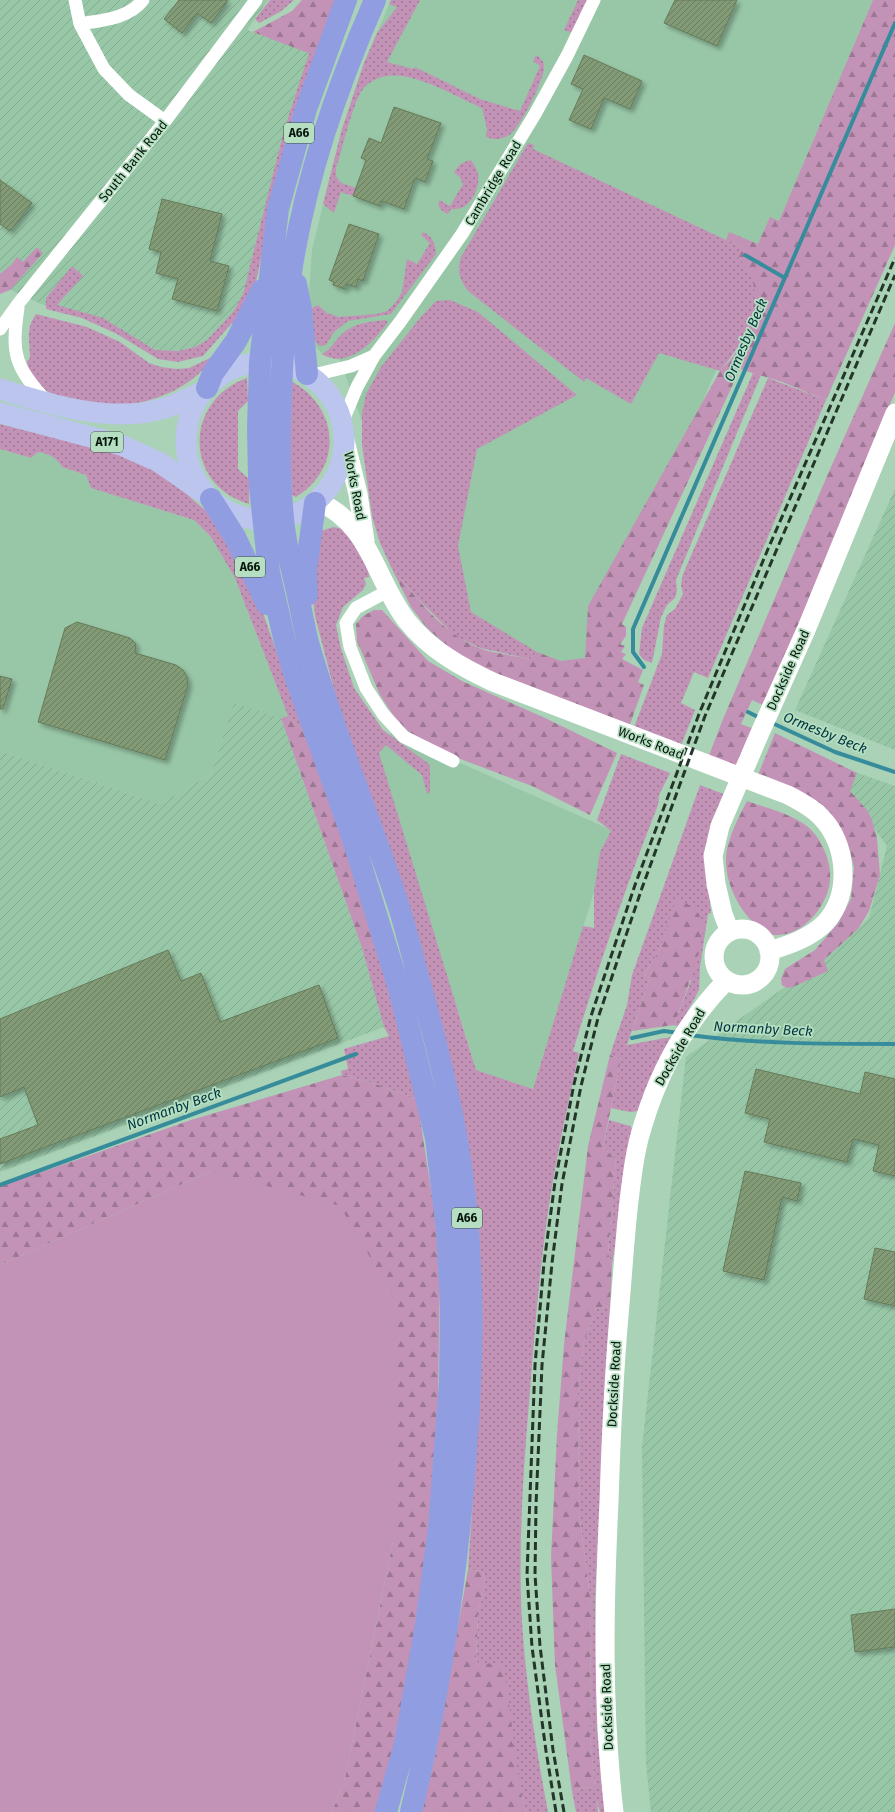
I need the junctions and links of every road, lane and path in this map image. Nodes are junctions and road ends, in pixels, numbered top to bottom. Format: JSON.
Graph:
{"nodes":[{"id":1,"x":75,"y":0,"type":"edge"},
{"id":2,"x":143,"y":0,"type":"edge"},
{"id":3,"x":256,"y":0,"type":"edge"},
{"id":4,"x":346,"y":0,"type":"edge"},
{"id":5,"x":375,"y":0,"type":"edge"},
{"id":6,"x":594,"y":0,"type":"edge"},
{"id":7,"x":80,"y":24,"type":"junction"},
{"id":8,"x":165,"y":121,"type":"junction"},
{"id":9,"x":292,"y":263,"type":"junction"},
{"id":10,"x":269,"y":271,"type":"junction"},
{"id":11,"x":18,"y":304,"type":"junction"},
{"id":12,"x":3,"y":324,"type":"edge"},
{"id":13,"x":374,"y":356,"type":"junction"},
{"id":14,"x":260,"y":362,"type":"junction"},
{"id":15,"x":283,"y":364,"type":"junction"},
{"id":16,"x":308,"y":375,"type":"junction"},
{"id":17,"x":0,"y":389,"type":"edge"},
{"id":18,"x":206,"y":390,"type":"junction"},
{"id":19,"x":46,"y":401,"type":"junction"},
{"id":20,"x":0,"y":413,"type":"edge"},
{"id":21,"x":895,"y":413,"type":"edge"},
{"id":22,"x":343,"y":428,"type":"junction"},
{"id":23,"x":208,"y":496,"type":"junction"},
{"id":24,"x":316,"y":502,"type":"junction"},
{"id":25,"x":273,"y":519,"type":"junction"},
{"id":26,"x":365,"y":542,"type":"junction"},
{"id":27,"x":388,"y":591,"type":"junction"},
{"id":28,"x":284,"y":638,"type":"junction"},
{"id":29,"x":308,"y":641,"type":"junction"},
{"id":30,"x":453,"y":761,"type":"dead end"},
{"id":31,"x":730,"y":932,"type":"junction"},
{"id":32,"x":769,"y":951,"type":"junction"},
{"id":33,"x":726,"y":981,"type":"junction"},
{"id":34,"x":386,"y":1812,"type":"edge"},
{"id":35,"x":411,"y":1812,"type":"edge"},
{"id":36,"x":614,"y":1812,"type":"edge"}],
"edges":[{"from":1,"to":7,"type":"street"},
{"from":2,"to":7,"type":"street"},
{"from":3,"to":8,"type":"street","name":"South Bank Road"},
{"from":4,"to":10,"type":"highway","number":"A66"},
{"from":5,"to":9,"type":"highway","number":"A66"},
{"from":6,"to":13,"type":"street","name":"Cambridge Road"},
{"from":7,"to":8,"type":"street"},
{"from":8,"to":11,"type":"street","name":"South Bank Road"},
{"from":9,"to":15,"type":"highway","number":"A66"},
{"from":9,"to":16,"type":"highway","number":"A66"},
{"from":10,"to":14,"type":"highway","number":"A66"},
{"from":10,"to":18,"type":"highway","number":"A66"},
{"from":11,"to":12,"type":"street","name":"South Bank Road"},
{"from":11,"to":19,"type":"street"},
{"from":13,"to":16,"type":"street","name":"Cambridge Road"},
{"from":13,"to":22,"type":"street","name":"Cambridge Road"},
{"from":14,"to":15,"type":"main road"},
{"from":14,"to":18,"type":"main road"},
{"from":14,"to":25,"type":"highway","number":"A66"},
{"from":15,"to":16,"type":"main road"},
{"from":15,"to":25,"type":"highway","number":"A66"},
{"from":16,"to":22,"type":"main road"},
{"from":17,"to":19,"type":"main road","number":"A171"},
{"from":18,"to":19,"type":"main road","number":"A171"},
{"from":18,"to":23,"type":"main road"},
{"from":20,"to":23,"type":"main road","number":"A171"},
{"from":21,"to":31,"type":"main road","name":"Dockside Road"},
{"from":22,"to":24,"type":"main road"},
{"from":22,"to":26,"type":"main road","name":"Works Road"},
{"from":23,"to":25,"type":"main road"},
{"from":23,"to":28,"type":"highway","number":"A66"},
{"from":24,"to":25,"type":"main road"},
{"from":24,"to":26,"type":"main road","name":"Works Road"},
{"from":24,"to":29,"type":"highway","number":"A66"},
{"from":25,"to":28,"type":"highway","number":"A66"},
{"from":25,"to":29,"type":"highway","number":"A66"},
{"from":26,"to":27,"type":"main road","name":"Works Road"},
{"from":27,"to":30,"type":"street"},
{"from":27,"to":32,"type":"main road","name":"Works Road"},
{"from":28,"to":34,"type":"highway","number":"A66"},
{"from":29,"to":35,"type":"highway","number":"A66"},
{"from":31,"to":32,"type":"main road"},
{"from":31,"to":33,"type":"main road"},
{"from":32,"to":33,"type":"main road"},
{"from":33,"to":36,"type":"main road","name":"Dockside Road"}]}
